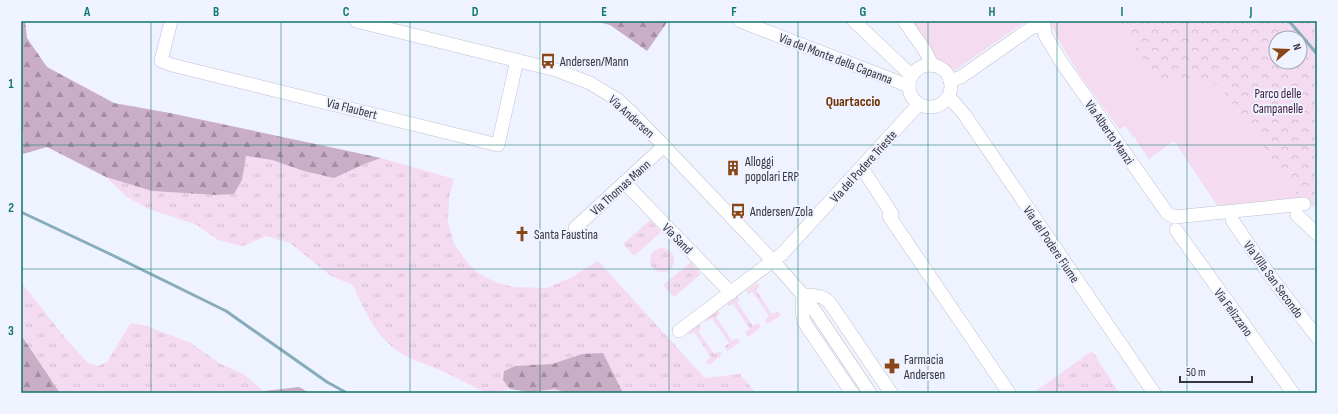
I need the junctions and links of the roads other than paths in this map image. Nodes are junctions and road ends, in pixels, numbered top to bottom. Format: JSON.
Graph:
{"nodes":[{"id":1,"x":171,"y":21,"type":"edge"},
{"id":2,"x":356,"y":21,"type":"edge"},
{"id":3,"x":740,"y":21,"type":"edge"},
{"id":4,"x":854,"y":21,"type":"edge"},
{"id":5,"x":904,"y":21,"type":"edge"},
{"id":6,"x":517,"y":60,"type":"junction"},
{"id":7,"x":933,"y":66,"type":"junction"},
{"id":8,"x":911,"y":81,"type":"junction"},
{"id":9,"x":950,"y":81,"type":"junction"},
{"id":10,"x":949,"y":97,"type":"junction"},
{"id":11,"x":919,"y":104,"type":"junction"},
{"id":12,"x":664,"y":146,"type":"junction"},
{"id":13,"x":864,"y":171,"type":"dead end"},
{"id":14,"x":625,"y":182,"type":"junction"},
{"id":15,"x":1304,"y":204,"type":"dead end"},
{"id":16,"x":1297,"y":215,"type":"dead end"},
{"id":17,"x":1232,"y":220,"type":"dead end"},
{"id":18,"x":575,"y":228,"type":"dead end"},
{"id":19,"x":1176,"y":230,"type":"dead end"},
{"id":20,"x":1317,"y":234,"type":"edge"},
{"id":21,"x":773,"y":262,"type":"junction"},
{"id":22,"x":731,"y":293,"type":"junction"},
{"id":23,"x":803,"y":295,"type":"junction"},
{"id":24,"x":679,"y":331,"type":"dead end"},
{"id":25,"x":1317,"y":337,"type":"edge"},
{"id":26,"x":852,"y":393,"type":"edge"},
{"id":27,"x":870,"y":393,"type":"edge"},
{"id":28,"x":891,"y":393,"type":"edge"},
{"id":29,"x":1009,"y":393,"type":"edge"},
{"id":30,"x":1154,"y":393,"type":"edge"},
{"id":31,"x":1293,"y":393,"type":"edge"}],
"edges":[{"from":1,"to":6,"type":"street","name":"Via Flaubert"},
{"from":2,"to":6,"type":"street","name":"Via Andersen"},
{"from":3,"to":8,"type":"street","name":"Via del Monte della Capanna"},
{"from":4,"to":8,"type":"street"},
{"from":5,"to":7,"type":"street"},
{"from":6,"to":12,"type":"street","name":"Via Andersen"},
{"from":7,"to":8,"type":"street"},
{"from":7,"to":9,"type":"street"},
{"from":8,"to":11,"type":"street"},
{"from":9,"to":10,"type":"street"},
{"from":9,"to":15,"type":"street","name":"Via Alberto Manzi"},
{"from":10,"to":11,"type":"street"},
{"from":10,"to":30,"type":"street","name":"Via del Podere Fiume"},
{"from":11,"to":21,"type":"street","name":"Via del Podere Trieste"},
{"from":12,"to":14,"type":"street","name":"Via Thomas Mann"},
{"from":12,"to":21,"type":"street","name":"Via Andersen"},
{"from":13,"to":29,"type":"street"},
{"from":14,"to":18,"type":"street","name":"Via Thomas Mann"},
{"from":14,"to":22,"type":"street","name":"Via Sand"},
{"from":16,"to":20,"type":"street"},
{"from":17,"to":25,"type":"street","name":"Via Villa San Secondo"},
{"from":19,"to":31,"type":"street","name":"Via Felizzano"},
{"from":21,"to":22,"type":"street","name":"Via del Podere Trieste"},
{"from":21,"to":23,"type":"street","name":"Via Andersen"},
{"from":22,"to":24,"type":"street","name":"Via del Podere Trieste"},
{"from":23,"to":26,"type":"street"},
{"from":23,"to":27,"type":"street","name":"Via Andersen"},
{"from":23,"to":28,"type":"street"}]}
